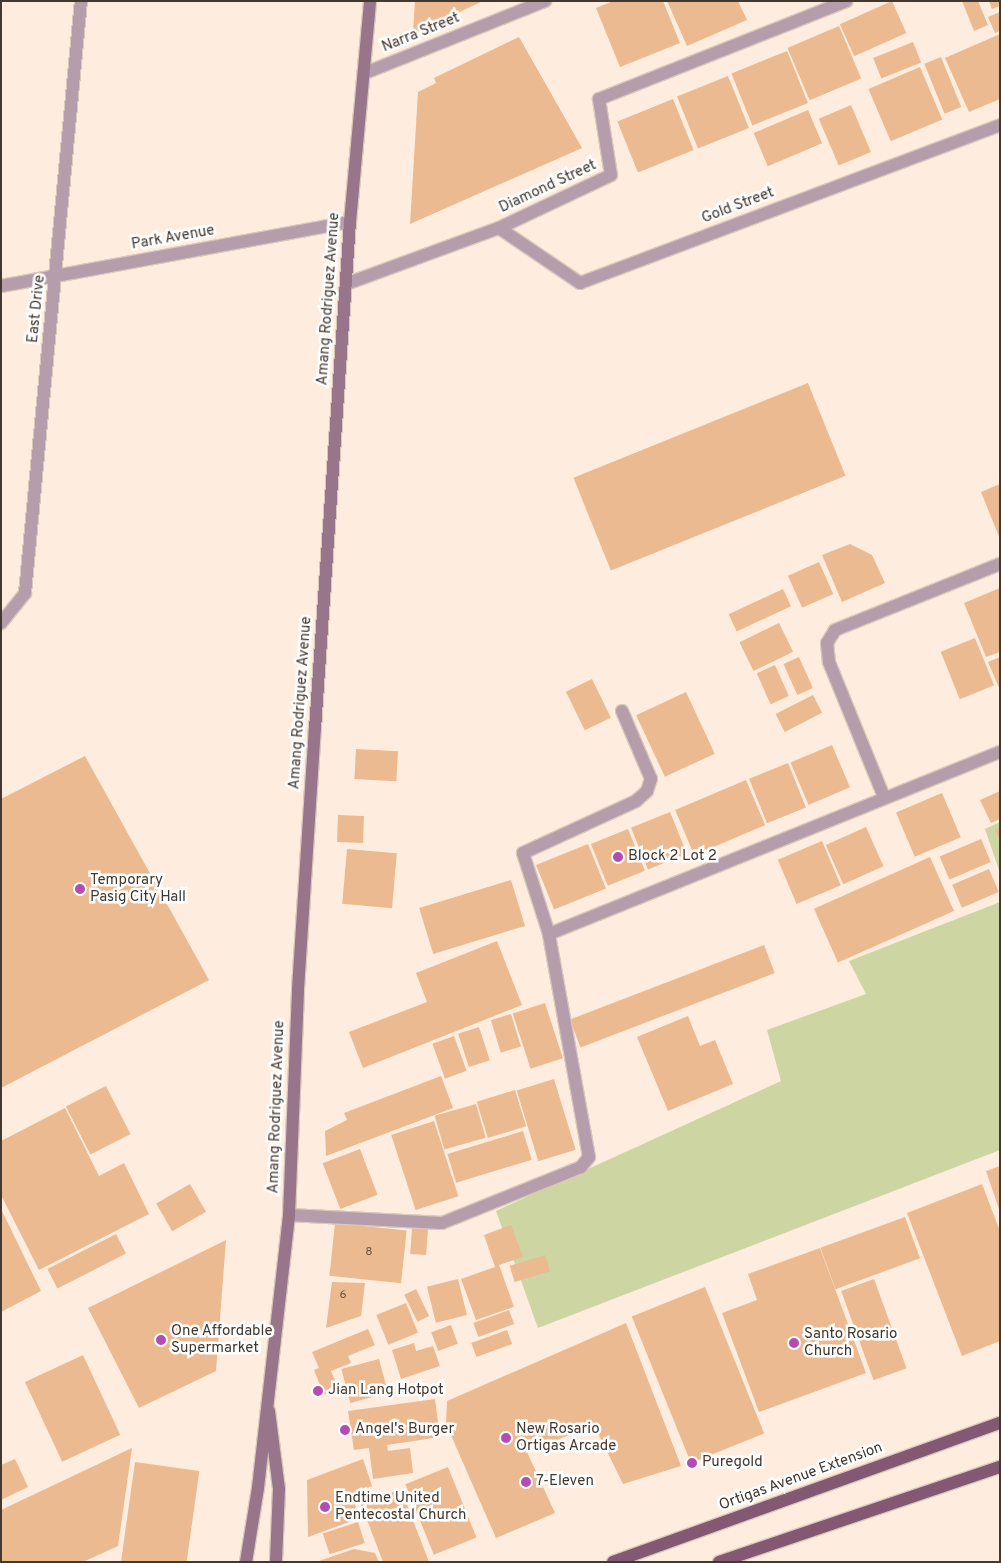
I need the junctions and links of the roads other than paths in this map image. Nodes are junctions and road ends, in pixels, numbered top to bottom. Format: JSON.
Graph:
{"nodes":[{"id":1,"x":81,"y":1,"type":"edge"},
{"id":2,"x":370,"y":1,"type":"edge"},
{"id":3,"x":545,"y":1,"type":"edge"},
{"id":4,"x":846,"y":1,"type":"edge"},
{"id":5,"x":365,"y":73,"type":"junction"},
{"id":6,"x":1000,"y":125,"type":"edge"},
{"id":7,"x":350,"y":222,"type":"junction"},
{"id":8,"x":499,"y":228,"type":"junction"},
{"id":9,"x":57,"y":276,"type":"junction"},
{"id":10,"x":346,"y":284,"type":"junction"},
{"id":11,"x":1,"y":286,"type":"edge"},
{"id":12,"x":1000,"y":564,"type":"edge"},
{"id":13,"x":6,"y":619,"type":"edge"},
{"id":14,"x":622,"y":710,"type":"dead end"},
{"id":15,"x":1000,"y":752,"type":"edge"},
{"id":16,"x":884,"y":797,"type":"junction"},
{"id":17,"x":549,"y":934,"type":"junction"},
{"id":18,"x":289,"y":1215,"type":"junction"},
{"id":19,"x":268,"y":1406,"type":"junction"},
{"id":20,"x":1000,"y":1423,"type":"edge"},
{"id":21,"x":1000,"y":1467,"type":"edge"},
{"id":22,"x":246,"y":1562,"type":"edge"},
{"id":23,"x":276,"y":1562,"type":"edge"},
{"id":24,"x":613,"y":1562,"type":"edge"},
{"id":25,"x":719,"y":1562,"type":"edge"}],
"edges":[{"from":1,"to":9,"type":"street","name":"East Drive"},
{"from":2,"to":5,"type":"main road","name":"Amang Rodriguez Avenue"},
{"from":3,"to":5,"type":"street","name":"Narra Street"},
{"from":4,"to":8,"type":"street","name":"Diamond Street"},
{"from":5,"to":7,"type":"main road","name":"Amang Rodriguez Avenue"},
{"from":6,"to":8,"type":"street","name":"Gold Street"},
{"from":7,"to":9,"type":"street","name":"Park Avenue"},
{"from":7,"to":10,"type":"main road","name":"Amang Rodriguez Avenue"},
{"from":8,"to":10,"type":"street","name":"Diamond Street"},
{"from":9,"to":11,"type":"street","name":"Park Avenue"},
{"from":9,"to":13,"type":"street","name":"East Drive"},
{"from":10,"to":18,"type":"main road","name":"Amang Rodriguez Avenue"},
{"from":12,"to":16,"type":"street"},
{"from":14,"to":17,"type":"street"},
{"from":15,"to":16,"type":"street"},
{"from":16,"to":17,"type":"street"},
{"from":17,"to":18,"type":"street"},
{"from":18,"to":19,"type":"main road","name":"Amang Rodriguez Avenue"},
{"from":19,"to":22,"type":"main road","name":"Amang Rodriguez Avenue"},
{"from":19,"to":23,"type":"main road","name":"Amang Rodriguez Avenue"},
{"from":20,"to":24,"type":"main road","name":"Ortigas Avenue Extension"},
{"from":21,"to":25,"type":"main road"}]}
